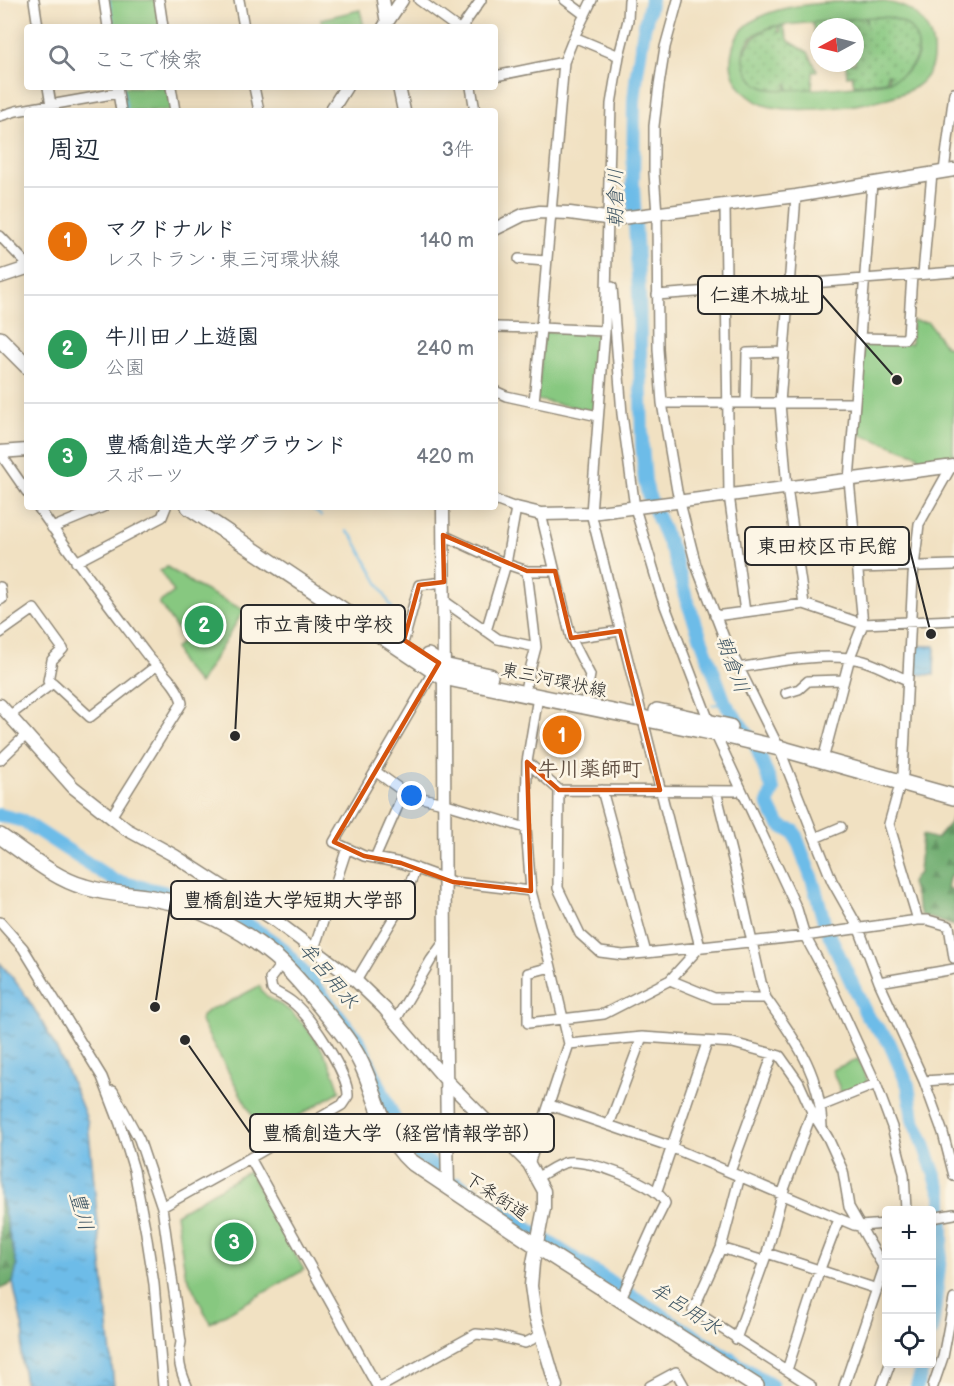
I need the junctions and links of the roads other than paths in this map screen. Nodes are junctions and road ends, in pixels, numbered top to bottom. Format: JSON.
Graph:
{"nodes":[{"id":1,"x":34,"y":0,"type":"edge"},
{"id":2,"x":104,"y":0,"type":"edge"},
{"id":3,"x":159,"y":0,"type":"edge"},
{"id":4,"x":239,"y":0,"type":"edge"},
{"id":5,"x":383,"y":0,"type":"edge"},
{"id":6,"x":402,"y":0,"type":"edge"},
{"id":7,"x":419,"y":0,"type":"edge"},
{"id":8,"x":481,"y":0,"type":"edge"},
{"id":9,"x":565,"y":0,"type":"edge"},
{"id":10,"x":592,"y":0,"type":"edge"},
{"id":11,"x":629,"y":0,"type":"edge"},
{"id":12,"x":678,"y":0,"type":"edge"},
{"id":13,"x":585,"y":15,"type":"junction"},
{"id":14,"x":38,"y":24,"type":"edge"},
{"id":15,"x":108,"y":24,"type":"edge"},
{"id":16,"x":163,"y":24,"type":"edge"},
{"id":17,"x":243,"y":24,"type":"edge"},
{"id":18,"x":386,"y":24,"type":"edge"},
{"id":19,"x":387,"y":24,"type":"edge"},
{"id":20,"x":452,"y":24,"type":"edge"},
{"id":21,"x":464,"y":24,"type":"edge"},
{"id":22,"x":574,"y":38,"type":"junction"},
{"id":23,"x":619,"y":56,"type":"junction"},
{"id":24,"x":564,"y":62,"type":"junction"},
{"id":25,"x":498,"y":75,"type":"edge"},
{"id":26,"x":48,"y":90,"type":"edge"},
{"id":27,"x":118,"y":90,"type":"edge"},
{"id":28,"x":172,"y":90,"type":"edge"},
{"id":29,"x":255,"y":90,"type":"edge"},
{"id":30,"x":344,"y":90,"type":"edge"},
{"id":31,"x":400,"y":90,"type":"edge"},
{"id":32,"x":472,"y":90,"type":"edge"},
{"id":33,"x":954,"y":93,"type":"edge"},
{"id":34,"x":51,"y":108,"type":"edge"},
{"id":35,"x":121,"y":108,"type":"edge"},
{"id":36,"x":174,"y":108,"type":"edge"},
{"id":37,"x":258,"y":108,"type":"edge"},
{"id":38,"x":333,"y":108,"type":"edge"},
{"id":39,"x":403,"y":108,"type":"edge"},
{"id":40,"x":474,"y":108,"type":"edge"},
{"id":41,"x":24,"y":112,"type":"edge"},
{"id":42,"x":0,"y":116,"type":"edge"},
{"id":43,"x":944,"y":171,"type":"edge"},
{"id":44,"x":872,"y":183,"type":"junction"},
{"id":45,"x":796,"y":196,"type":"junction"},
{"id":46,"x":725,"y":206,"type":"junction"},
{"id":47,"x":550,"y":211,"type":"junction"},
{"id":48,"x":654,"y":214,"type":"junction"},
{"id":49,"x":611,"y":219,"type":"junction"},
{"id":50,"x":498,"y":224,"type":"edge"},
{"id":51,"x":0,"y":236,"type":"edge"},
{"id":52,"x":519,"y":259,"type":"dead end"},
{"id":53,"x":546,"y":261,"type":"junction"},
{"id":54,"x":24,"y":263,"type":"edge"},
{"id":55,"x":24,"y":267,"type":"edge"},
{"id":56,"x":954,"y":272,"type":"edge"},
{"id":57,"x":912,"y":274,"type":"junction"},
{"id":58,"x":923,"y":274,"type":"junction"},
{"id":59,"x":0,"y":277,"type":"edge"},
{"id":60,"x":863,"y":280,"type":"junction"},
{"id":61,"x":789,"y":284,"type":"junction"},
{"id":62,"x":727,"y":288,"type":"junction"},
{"id":63,"x":657,"y":295,"type":"junction"},
{"id":64,"x":0,"y":327,"type":"edge"},
{"id":65,"x":498,"y":327,"type":"edge"},
{"id":66,"x":541,"y":327,"type":"junction"},
{"id":67,"x":605,"y":331,"type":"junction"},
{"id":68,"x":860,"y":338,"type":"junction"},
{"id":69,"x":0,"y":339,"type":"edge"},
{"id":70,"x":24,"y":350,"type":"edge"},
{"id":71,"x":784,"y":352,"type":"junction"},
{"id":72,"x":24,"y":363,"type":"edge"},
{"id":73,"x":498,"y":392,"type":"edge"},
{"id":74,"x":534,"y":402,"type":"junction"},
{"id":75,"x":662,"y":403,"type":"junction"},
{"id":76,"x":746,"y":403,"type":"junction"},
{"id":77,"x":780,"y":403,"type":"junction"},
{"id":78,"x":855,"y":403,"type":"junction"},
{"id":79,"x":727,"y":404,"type":"junction"},
{"id":80,"x":598,"y":416,"type":"junction"},
{"id":81,"x":24,"y":450,"type":"edge"},
{"id":82,"x":0,"y":452,"type":"edge"},
{"id":83,"x":953,"y":467,"type":"edge"},
{"id":84,"x":849,"y":480,"type":"junction"},
{"id":85,"x":24,"y":488,"type":"edge"},
{"id":86,"x":787,"y":488,"type":"junction"},
{"id":87,"x":729,"y":495,"type":"junction"},
{"id":88,"x":498,"y":501,"type":"edge"},
{"id":89,"x":678,"y":502,"type":"junction"},
{"id":90,"x":516,"y":508,"type":"junction"},
{"id":91,"x":637,"y":508,"type":"junction"},
{"id":92,"x":40,"y":510,"type":"edge"},
{"id":93,"x":96,"y":510,"type":"edge"},
{"id":94,"x":165,"y":510,"type":"edge"},
{"id":95,"x":194,"y":510,"type":"edge"},
{"id":96,"x":210,"y":510,"type":"edge"},
{"id":97,"x":443,"y":510,"type":"edge"},
{"id":98,"x":591,"y":513,"type":"junction"},
{"id":99,"x":541,"y":514,"type":"junction"},
{"id":100,"x":52,"y":528,"type":"junction"},
{"id":101,"x":443,"y":536,"type":"junction"},
{"id":102,"x":76,"y":562,"type":"junction"},
{"id":103,"x":506,"y":564,"type":"junction"},
{"id":104,"x":914,"y":565,"type":"junction"},
{"id":105,"x":954,"y":565,"type":"edge"},
{"id":106,"x":858,"y":568,"type":"junction"},
{"id":107,"x":527,"y":571,"type":"junction"},
{"id":108,"x":555,"y":571,"type":"junction"},
{"id":109,"x":444,"y":582,"type":"junction"},
{"id":110,"x":0,"y":587,"type":"edge"},
{"id":111,"x":0,"y":600,"type":"edge"},
{"id":112,"x":444,"y":601,"type":"junction"},
{"id":113,"x":804,"y":604,"type":"junction"},
{"id":114,"x":746,"y":612,"type":"junction"},
{"id":115,"x":715,"y":616,"type":"junction"},
{"id":116,"x":954,"y":620,"type":"edge"},
{"id":117,"x":910,"y":622,"type":"junction"},
{"id":118,"x":863,"y":624,"type":"junction"},
{"id":119,"x":486,"y":631,"type":"junction"},
{"id":120,"x":620,"y":631,"type":"junction"},
{"id":121,"x":0,"y":633,"type":"edge"},
{"id":122,"x":571,"y":638,"type":"junction"},
{"id":123,"x":404,"y":640,"type":"junction"},
{"id":124,"x":536,"y":647,"type":"junction"},
{"id":125,"x":850,"y":657,"type":"junction"},
{"id":126,"x":156,"y":666,"type":"junction"},
{"id":127,"x":738,"y":668,"type":"junction"},
{"id":128,"x":440,"y":672,"type":"junction"},
{"id":129,"x":843,"y":680,"type":"junction"},
{"id":130,"x":907,"y":680,"type":"junction"},
{"id":131,"x":50,"y":685,"type":"junction"},
{"id":132,"x":526,"y":685,"type":"junction"},
{"id":133,"x":786,"y":693,"type":"dead end"},
{"id":134,"x":538,"y":697,"type":"junction"},
{"id":135,"x":586,"y":697,"type":"junction"},
{"id":136,"x":0,"y":705,"type":"edge"},
{"id":137,"x":641,"y":713,"type":"junction"},
{"id":138,"x":9,"y":716,"type":"junction"},
{"id":139,"x":715,"y":728,"type":"junction"},
{"id":140,"x":26,"y":735,"type":"junction"},
{"id":141,"x":772,"y":742,"type":"junction"},
{"id":142,"x":825,"y":752,"type":"junction"},
{"id":143,"x":0,"y":760,"type":"edge"},
{"id":144,"x":527,"y":762,"type":"junction"},
{"id":145,"x":375,"y":771,"type":"junction"},
{"id":146,"x":902,"y":778,"type":"junction"},
{"id":147,"x":954,"y":788,"type":"edge"},
{"id":148,"x":559,"y":790,"type":"junction"},
{"id":149,"x":602,"y":790,"type":"junction"},
{"id":150,"x":660,"y":790,"type":"junction"},
{"id":151,"x":716,"y":791,"type":"junction"},
{"id":152,"x":742,"y":791,"type":"junction"},
{"id":153,"x":404,"y":792,"type":"junction"},
{"id":154,"x":954,"y":797,"type":"edge"},
{"id":155,"x":443,"y":803,"type":"junction"},
{"id":156,"x":111,"y":817,"type":"junction"},
{"id":157,"x":841,"y":827,"type":"dead end"},
{"id":158,"x":526,"y":828,"type":"junction"},
{"id":159,"x":0,"y":836,"type":"edge"},
{"id":160,"x":815,"y":838,"type":"junction"},
{"id":161,"x":347,"y":848,"type":"junction"},
{"id":162,"x":375,"y":858,"type":"junction"},
{"id":163,"x":416,"y":868,"type":"junction"},
{"id":164,"x":446,"y":878,"type":"junction"},
{"id":165,"x":531,"y":891,"type":"junction"},
{"id":166,"x":918,"y":920,"type":"junction"},
{"id":167,"x":0,"y":922,"type":"edge"},
{"id":168,"x":951,"y":927,"type":"edge"},
{"id":169,"x":856,"y":929,"type":"junction"},
{"id":170,"x":809,"y":936,"type":"junction"},
{"id":171,"x":446,"y":939,"type":"junction"},
{"id":172,"x":752,"y":942,"type":"junction"},
{"id":173,"x":699,"y":947,"type":"junction"},
{"id":174,"x":314,"y":949,"type":"junction"},
{"id":175,"x":646,"y":953,"type":"junction"},
{"id":176,"x":954,"y":958,"type":"edge"},
{"id":177,"x":282,"y":963,"type":"junction"},
{"id":178,"x":551,"y":967,"type":"junction"},
{"id":179,"x":954,"y":969,"type":"edge"},
{"id":180,"x":670,"y":980,"type":"junction"},
{"id":181,"x":356,"y":981,"type":"junction"},
{"id":182,"x":879,"y":982,"type":"junction"},
{"id":183,"x":766,"y":998,"type":"junction"},
{"id":184,"x":564,"y":1020,"type":"junction"},
{"id":185,"x":395,"y":1022,"type":"junction"},
{"id":186,"x":642,"y":1037,"type":"junction"},
{"id":187,"x":707,"y":1042,"type":"junction"},
{"id":188,"x":569,"y":1044,"type":"junction"},
{"id":189,"x":773,"y":1054,"type":"junction"},
{"id":190,"x":954,"y":1079,"type":"edge"},
{"id":191,"x":446,"y":1080,"type":"junction"},
{"id":192,"x":924,"y":1081,"type":"junction"},
{"id":193,"x":105,"y":1083,"type":"junction"},
{"id":194,"x":876,"y":1084,"type":"junction"},
{"id":195,"x":550,"y":1105,"type":"junction"},
{"id":196,"x":816,"y":1109,"type":"junction"},
{"id":197,"x":609,"y":1125,"type":"junction"},
{"id":198,"x":672,"y":1148,"type":"junction"},
{"id":199,"x":250,"y":1158,"type":"junction"},
{"id":200,"x":530,"y":1164,"type":"junction"},
{"id":201,"x":730,"y":1172,"type":"junction"},
{"id":202,"x":740,"y":1176,"type":"junction"},
{"id":203,"x":954,"y":1176,"type":"edge"},
{"id":204,"x":538,"y":1177,"type":"junction"},
{"id":205,"x":448,"y":1187,"type":"junction"},
{"id":206,"x":656,"y":1193,"type":"junction"},
{"id":207,"x":782,"y":1195,"type":"junction"},
{"id":208,"x":906,"y":1206,"type":"edge"},
{"id":209,"x":162,"y":1207,"type":"junction"},
{"id":210,"x":954,"y":1214,"type":"edge"},
{"id":211,"x":936,"y":1217,"type":"edge"},
{"id":212,"x":839,"y":1219,"type":"junction"},
{"id":213,"x":882,"y":1224,"type":"edge"},
{"id":214,"x":860,"y":1226,"type":"junction"},
{"id":215,"x":538,"y":1244,"type":"junction"},
{"id":216,"x":721,"y":1248,"type":"junction"},
{"id":217,"x":766,"y":1256,"type":"junction"},
{"id":218,"x":820,"y":1269,"type":"junction"},
{"id":219,"x":877,"y":1289,"type":"junction"},
{"id":220,"x":625,"y":1291,"type":"junction"},
{"id":221,"x":954,"y":1299,"type":"edge"},
{"id":222,"x":541,"y":1335,"type":"junction"},
{"id":223,"x":736,"y":1339,"type":"junction"},
{"id":224,"x":944,"y":1357,"type":"junction"},
{"id":225,"x":954,"y":1361,"type":"edge"},
{"id":226,"x":889,"y":1368,"type":"edge"},
{"id":227,"x":787,"y":1370,"type":"junction"},
{"id":228,"x":749,"y":1384,"type":"edge"},
{"id":229,"x":163,"y":1386,"type":"edge"},
{"id":230,"x":187,"y":1386,"type":"edge"},
{"id":231,"x":377,"y":1386,"type":"edge"},
{"id":232,"x":382,"y":1386,"type":"edge"},
{"id":233,"x":556,"y":1386,"type":"edge"},
{"id":234,"x":650,"y":1386,"type":"edge"},
{"id":235,"x":684,"y":1386,"type":"edge"},
{"id":236,"x":811,"y":1386,"type":"edge"},
{"id":237,"x":844,"y":1386,"type":"edge"},
{"id":238,"x":882,"y":1386,"type":"edge"},
{"id":239,"x":933,"y":1386,"type":"edge"}],
"edges":[{"from":1,"to":14,"type":"street"},
{"from":2,"to":15,"type":"street"},
{"from":3,"to":16,"type":"street"},
{"from":4,"to":17,"type":"street"},
{"from":5,"to":18,"type":"street"},
{"from":6,"to":19,"type":"street"},
{"from":7,"to":20,"type":"street"},
{"from":8,"to":21,"type":"street"},
{"from":9,"to":13,"type":"street"},
{"from":10,"to":13,"type":"street"},
{"from":11,"to":23,"type":"street"},
{"from":12,"to":48,"type":"street"},
{"from":13,"to":22,"type":"street"},
{"from":22,"to":23,"type":"street"},
{"from":22,"to":24,"type":"street"},
{"from":23,"to":49,"type":"street"},
{"from":24,"to":25,"type":"street"},
{"from":24,"to":47,"type":"street"},
{"from":26,"to":34,"type":"street"},
{"from":27,"to":34,"type":"street"},
{"from":27,"to":35,"type":"street"},
{"from":28,"to":36,"type":"street"},
{"from":29,"to":37,"type":"street"},
{"from":30,"to":38,"type":"street"},
{"from":31,"to":39,"type":"street"},
{"from":32,"to":40,"type":"street"},
{"from":33,"to":43,"type":"street"},
{"from":41,"to":42,"type":"street"},
{"from":43,"to":44,"type":"street"},
{"from":43,"to":58,"type":"street"},
{"from":44,"to":45,"type":"street"},
{"from":44,"to":60,"type":"street"},
{"from":45,"to":46,"type":"street"},
{"from":45,"to":61,"type":"street"},
{"from":46,"to":48,"type":"street"},
{"from":46,"to":62,"type":"street"},
{"from":47,"to":49,"type":"street"},
{"from":47,"to":50,"type":"street"},
{"from":47,"to":53,"type":"street"},
{"from":48,"to":49,"type":"street"},
{"from":48,"to":63,"type":"street"},
{"from":49,"to":67,"type":"street"},
{"from":49,"to":91,"type":"street"},
{"from":51,"to":54,"type":"street"},
{"from":52,"to":53,"type":"street"},
{"from":53,"to":66,"type":"street"},
{"from":55,"to":59,"type":"street"},
{"from":56,"to":58,"type":"street"},
{"from":57,"to":58,"type":"street"},
{"from":57,"to":60,"type":"street"},
{"from":57,"to":68,"type":"street"},
{"from":60,"to":61,"type":"street"},
{"from":60,"to":68,"type":"street"},
{"from":61,"to":62,"type":"street"},
{"from":61,"to":71,"type":"street"},
{"from":62,"to":63,"type":"street"},
{"from":62,"to":79,"type":"street"},
{"from":63,"to":75,"type":"street"},
{"from":64,"to":70,"type":"main road"},
{"from":65,"to":66,"type":"street"},
{"from":66,"to":67,"type":"street"},
{"from":66,"to":74,"type":"street"},
{"from":67,"to":80,"type":"street"},
{"from":68,"to":78,"type":"street"},
{"from":69,"to":72,"type":"main road"},
{"from":71,"to":76,"type":"street"},
{"from":71,"to":77,"type":"street"},
{"from":73,"to":74,"type":"street"},
{"from":74,"to":80,"type":"street"},
{"from":75,"to":79,"type":"street"},
{"from":75,"to":89,"type":"street"},
{"from":76,"to":77,"type":"street"},
{"from":76,"to":79,"type":"street"},
{"from":77,"to":78,"type":"street"},
{"from":77,"to":86,"type":"street"},
{"from":78,"to":84,"type":"street"},
{"from":79,"to":87,"type":"street"},
{"from":80,"to":98,"type":"street"},
{"from":81,"to":82,"type":"street"},
{"from":82,"to":85,"type":"street"},
{"from":83,"to":84,"type":"street"},
{"from":83,"to":104,"type":"street"},
{"from":84,"to":86,"type":"street"},
{"from":84,"to":106,"type":"street"},
{"from":86,"to":87,"type":"street"},
{"from":86,"to":113,"type":"street"},
{"from":87,"to":89,"type":"street"},
{"from":87,"to":114,"type":"street"},
{"from":88,"to":90,"type":"street"},
{"from":89,"to":91,"type":"street"},
{"from":89,"to":115,"type":"street"},
{"from":90,"to":99,"type":"street"},
{"from":90,"to":103,"type":"street"},
{"from":91,"to":98,"type":"street"},
{"from":91,"to":139,"type":"street"},
{"from":92,"to":100,"type":"street"},
{"from":93,"to":100,"type":"street"},
{"from":94,"to":102,"type":"street"},
{"from":95,"to":128,"type":"main road","name":"東三河環状線"},
{"from":96,"to":123,"type":"main road","name":"東三河環状線"},
{"from":97,"to":101,"type":"street"},
{"from":98,"to":99,"type":"street"},
{"from":98,"to":120,"type":"street"},
{"from":99,"to":108,"type":"street"},
{"from":100,"to":102,"type":"street"},
{"from":101,"to":103,"type":"street"},
{"from":101,"to":109,"type":"street"},
{"from":102,"to":126,"type":"street"},
{"from":103,"to":107,"type":"street"},
{"from":103,"to":119,"type":"street"},
{"from":104,"to":105,"type":"street"},
{"from":104,"to":106,"type":"street"},
{"from":104,"to":117,"type":"street"},
{"from":106,"to":118,"type":"street"},
{"from":107,"to":108,"type":"street"},
{"from":107,"to":124,"type":"street"},
{"from":108,"to":122,"type":"street"},
{"from":109,"to":112,"type":"street"},
{"from":109,"to":123,"type":"street"},
{"from":110,"to":111,"type":"street"},
{"from":112,"to":119,"type":"street"},
{"from":112,"to":128,"type":"street"},
{"from":113,"to":114,"type":"street"},
{"from":113,"to":118,"type":"street"},
{"from":114,"to":115,"type":"street"},
{"from":115,"to":127,"type":"street"},
{"from":116,"to":117,"type":"street"},
{"from":117,"to":118,"type":"street"},
{"from":117,"to":130,"type":"street"},
{"from":118,"to":125,"type":"street"},
{"from":119,"to":124,"type":"street"},
{"from":120,"to":122,"type":"street"},
{"from":120,"to":137,"type":"street"},
{"from":121,"to":131,"type":"street"},
{"from":122,"to":135,"type":"street"},
{"from":123,"to":128,"type":"main road","name":"東三河環状線"},
{"from":124,"to":132,"type":"street"},
{"from":125,"to":127,"type":"street"},
{"from":125,"to":129,"type":"street"},
{"from":125,"to":130,"type":"street"},
{"from":126,"to":131,"type":"street"},
{"from":126,"to":156,"type":"street"},
{"from":127,"to":141,"type":"street"},
{"from":128,"to":132,"type":"main road","name":"東三河環状線"},
{"from":128,"to":134,"type":"main road","name":"東三河環状線"},
{"from":128,"to":145,"type":"street"},
{"from":128,"to":155,"type":"street"},
{"from":129,"to":133,"type":"street"},
{"from":129,"to":142,"type":"street"},
{"from":130,"to":146,"type":"street"},
{"from":131,"to":138,"type":"street"},
{"from":132,"to":135,"type":"main road","name":"東三河環状線"},
{"from":134,"to":137,"type":"main road","name":"東三河環状線"},
{"from":134,"to":144,"type":"street"},
{"from":135,"to":137,"type":"main road","name":"東三河環状線"},
{"from":136,"to":138,"type":"street"},
{"from":137,"to":139,"type":"main road","name":"東三河環状線"},
{"from":137,"to":150,"type":"street"},
{"from":138,"to":140,"type":"street"},
{"from":139,"to":141,"type":"main road","name":"東三河環状線"},
{"from":139,"to":152,"type":"street"},
{"from":140,"to":143,"type":"street"},
{"from":140,"to":156,"type":"street"},
{"from":141,"to":142,"type":"main road","name":"東三河環状線"},
{"from":141,"to":146,"type":"main road","name":"東三河環状線"},
{"from":141,"to":160,"type":"street"},
{"from":142,"to":146,"type":"main road","name":"東三河環状線"},
{"from":144,"to":148,"type":"street"},
{"from":144,"to":158,"type":"street"},
{"from":145,"to":153,"type":"street"},
{"from":145,"to":161,"type":"street"},
{"from":146,"to":147,"type":"main road","name":"東三河環状線"},
{"from":146,"to":154,"type":"main road","name":"東三河環状線"},
{"from":146,"to":166,"type":"street"},
{"from":148,"to":149,"type":"street"},
{"from":148,"to":175,"type":"street"},
{"from":149,"to":150,"type":"street"},
{"from":149,"to":175,"type":"street"},
{"from":150,"to":151,"type":"street"},
{"from":150,"to":173,"type":"street"},
{"from":151,"to":152,"type":"street"},
{"from":151,"to":172,"type":"street"},
{"from":152,"to":170,"type":"street"},
{"from":153,"to":155,"type":"street"},
{"from":153,"to":162,"type":"street"},
{"from":155,"to":158,"type":"street"},
{"from":155,"to":164,"type":"street"},
{"from":156,"to":174,"type":"street"},
{"from":157,"to":160,"type":"street"},
{"from":158,"to":165,"type":"street"},
{"from":159,"to":177,"type":"main road","name":"下条街道"},
{"from":160,"to":169,"type":"street"},
{"from":161,"to":162,"type":"street"},
{"from":161,"to":174,"type":"street"},
{"from":162,"to":163,"type":"street"},
{"from":163,"to":164,"type":"street"},
{"from":163,"to":181,"type":"street"},
{"from":164,"to":165,"type":"street"},
{"from":164,"to":171,"type":"street"},
{"from":165,"to":178,"type":"street"},
{"from":166,"to":168,"type":"street"},
{"from":166,"to":169,"type":"street"},
{"from":167,"to":193,"type":"street"},
{"from":168,"to":176,"type":"street"},
{"from":169,"to":170,"type":"street"},
{"from":169,"to":182,"type":"street"},
{"from":170,"to":172,"type":"street"},
{"from":170,"to":194,"type":"street"},
{"from":171,"to":185,"type":"street"},
{"from":171,"to":191,"type":"street"},
{"from":172,"to":173,"type":"street"},
{"from":172,"to":183,"type":"street"},
{"from":173,"to":175,"type":"street"},
{"from":173,"to":180,"type":"street"},
{"from":174,"to":181,"type":"street"},
{"from":177,"to":199,"type":"street"},
{"from":177,"to":205,"type":"main road","name":"下条街道"},
{"from":178,"to":184,"type":"street"},
{"from":178,"to":184,"type":"street"},
{"from":179,"to":182,"type":"street"},
{"from":180,"to":183,"type":"street"},
{"from":180,"to":184,"type":"street"},
{"from":181,"to":185,"type":"street"},
{"from":182,"to":192,"type":"street"},
{"from":183,"to":196,"type":"street"},
{"from":184,"to":188,"type":"street"},
{"from":185,"to":191,"type":"street"},
{"from":186,"to":187,"type":"street"},
{"from":186,"to":188,"type":"street"},
{"from":186,"to":197,"type":"street"},
{"from":187,"to":189,"type":"street"},
{"from":187,"to":198,"type":"street"},
{"from":188,"to":195,"type":"street"},
{"from":189,"to":196,"type":"street"},
{"from":189,"to":201,"type":"street"},
{"from":190,"to":192,"type":"street"},
{"from":191,"to":200,"type":"street"},
{"from":191,"to":205,"type":"street"},
{"from":192,"to":203,"type":"street"},
{"from":193,"to":209,"type":"street"},
{"from":193,"to":229,"type":"street"},
{"from":194,"to":196,"type":"street"},
{"from":194,"to":208,"type":"street"},
{"from":195,"to":197,"type":"street"},
{"from":195,"to":200,"type":"street"},
{"from":196,"to":207,"type":"street"},
{"from":196,"to":214,"type":"street"},
{"from":197,"to":198,"type":"street"},
{"from":198,"to":201,"type":"street"},
{"from":198,"to":206,"type":"street"},
{"from":199,"to":209,"type":"street"},
{"from":199,"to":231,"type":"street"},
{"from":200,"to":204,"type":"street"},
{"from":201,"to":202,"type":"street"},
{"from":202,"to":207,"type":"street"},
{"from":202,"to":216,"type":"street"},
{"from":204,"to":206,"type":"street"},
{"from":204,"to":215,"type":"street"},
{"from":205,"to":215,"type":"main road","name":"下条街道"},
{"from":206,"to":220,"type":"street"},
{"from":207,"to":212,"type":"street"},
{"from":207,"to":217,"type":"street"},
{"from":209,"to":230,"type":"street"},
{"from":210,"to":211,"type":"street"},
{"from":212,"to":214,"type":"street"},
{"from":212,"to":218,"type":"street"},
{"from":213,"to":214,"type":"street"},
{"from":214,"to":219,"type":"street"},
{"from":215,"to":220,"type":"main road","name":"下条街道"},
{"from":215,"to":222,"type":"street"},
{"from":216,"to":217,"type":"street"},
{"from":216,"to":223,"type":"street"},
{"from":217,"to":218,"type":"street"},
{"from":217,"to":223,"type":"street"},
{"from":218,"to":219,"type":"street"},
{"from":218,"to":227,"type":"street"},
{"from":219,"to":237,"type":"street"},
{"from":220,"to":228,"type":"main road","name":"下条街道"},
{"from":221,"to":224,"type":"street"},
{"from":222,"to":232,"type":"street"},
{"from":222,"to":233,"type":"street"},
{"from":223,"to":227,"type":"street"},
{"from":224,"to":225,"type":"street"},
{"from":224,"to":239,"type":"street"},
{"from":226,"to":238,"type":"street"},
{"from":227,"to":236,"type":"street"},
{"from":234,"to":235,"type":"street"}]}
